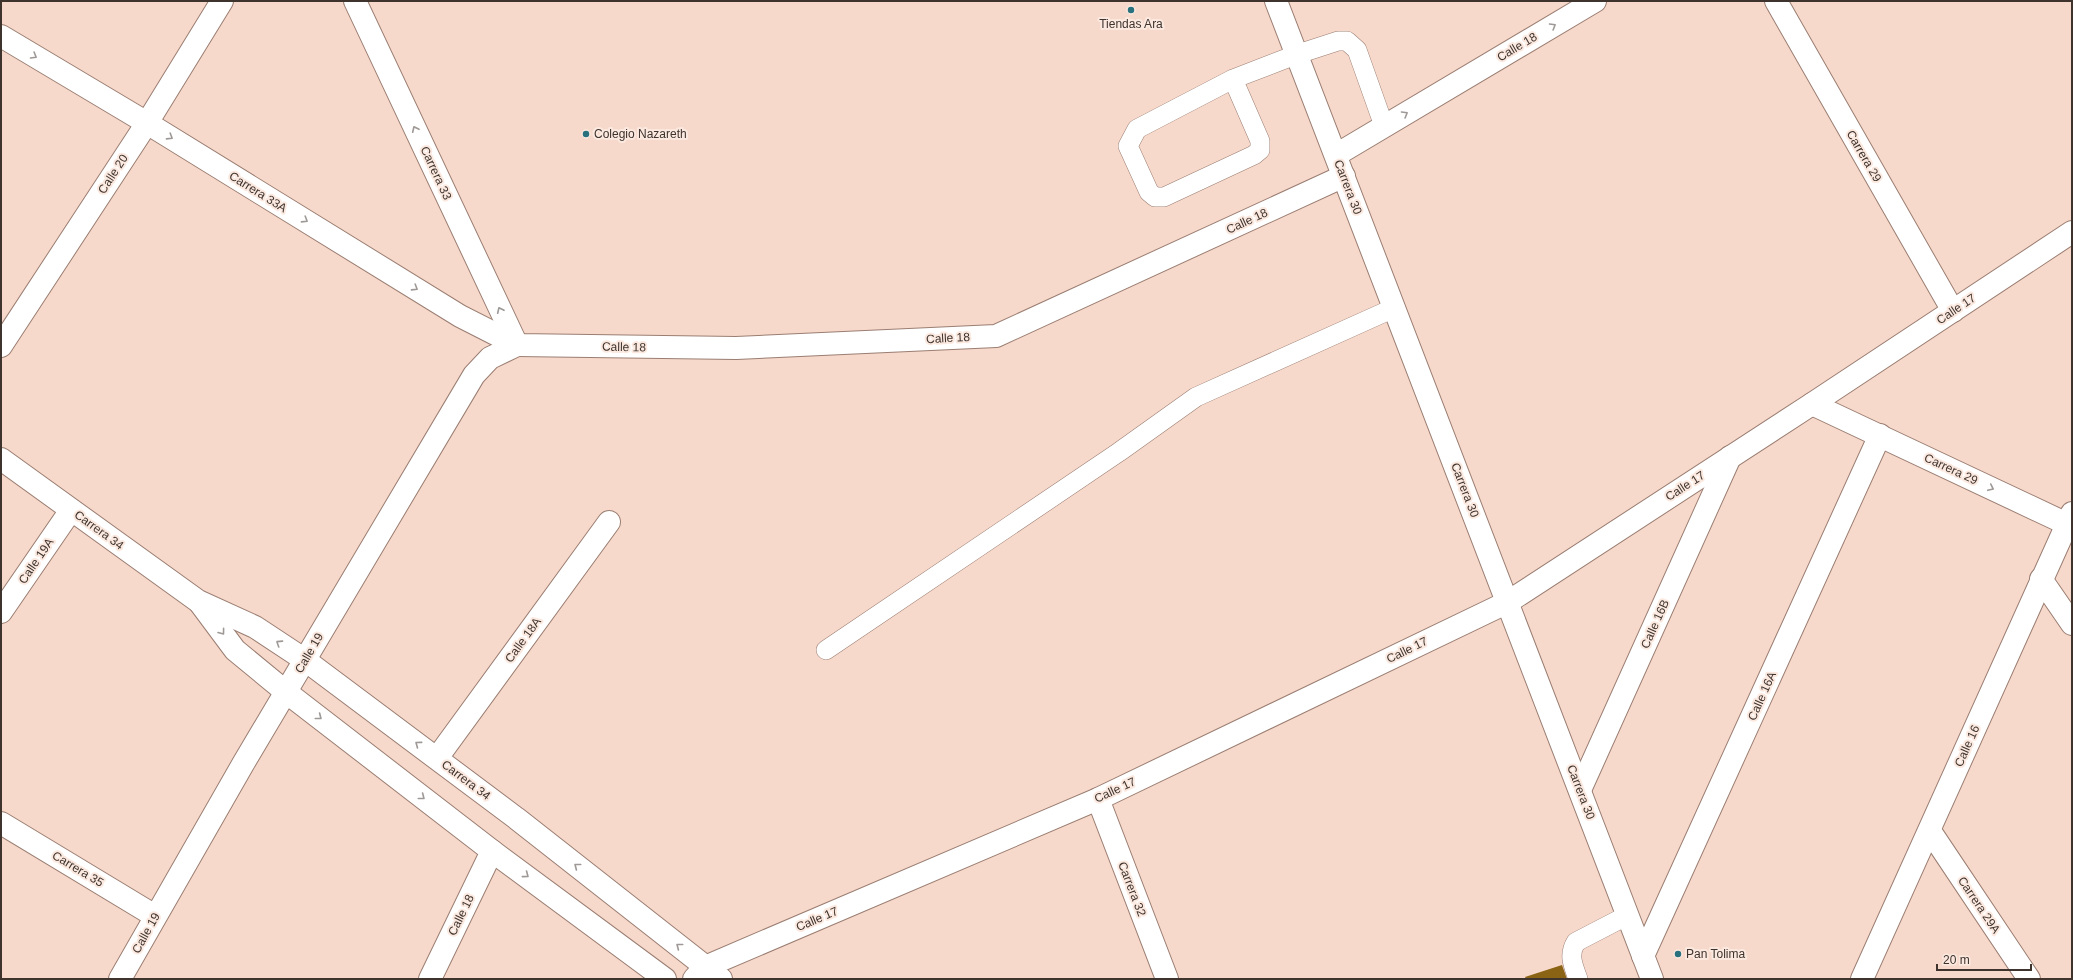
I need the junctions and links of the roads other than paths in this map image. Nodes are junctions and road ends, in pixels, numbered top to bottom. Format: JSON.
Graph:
{"nodes":[{"id":1,"x":222,"y":1,"type":"edge"},
{"id":2,"x":354,"y":1,"type":"edge"},
{"id":3,"x":1276,"y":1,"type":"edge"},
{"id":4,"x":1595,"y":1,"type":"edge"},
{"id":5,"x":1776,"y":1,"type":"edge"},
{"id":6,"x":1,"y":36,"type":"edge"},
{"id":7,"x":1298,"y":54,"type":"junction"},
{"id":8,"x":1233,"y":79,"type":"junction"},
{"id":9,"x":147,"y":123,"type":"junction"},
{"id":10,"x":1384,"y":126,"type":"junction"},
{"id":11,"x":1336,"y":155,"type":"junction"},
{"id":12,"x":1344,"y":176,"type":"junction"},
{"id":13,"x":2072,"y":232,"type":"edge"},
{"id":14,"x":1394,"y":308,"type":"junction"},
{"id":15,"x":1953,"y":311,"type":"junction"},
{"id":16,"x":517,"y":345,"type":"junction"},
{"id":17,"x":1,"y":346,"type":"edge"},
{"id":18,"x":1812,"y":404,"type":"junction"},
{"id":19,"x":1880,"y":435,"type":"junction"},
{"id":20,"x":1730,"y":457,"type":"junction"},
{"id":21,"x":1,"y":459,"type":"edge"},
{"id":22,"x":71,"y":510,"type":"junction"},
{"id":23,"x":2069,"y":518,"type":"edge"},
{"id":24,"x":609,"y":522,"type":"dead end"},
{"id":25,"x":2041,"y":579,"type":"junction"},
{"id":26,"x":198,"y":601,"type":"junction"},
{"id":27,"x":1508,"y":602,"type":"junction"},
{"id":28,"x":1,"y":612,"type":"edge"},
{"id":29,"x":2072,"y":624,"type":"edge"},
{"id":30,"x":826,"y":650,"type":"dead end"},
{"id":31,"x":305,"y":660,"type":"junction"},
{"id":32,"x":286,"y":692,"type":"junction"},
{"id":33,"x":437,"y":758,"type":"junction"},
{"id":34,"x":1580,"y":790,"type":"junction"},
{"id":35,"x":1098,"y":799,"type":"junction"},
{"id":36,"x":1,"y":822,"type":"edge"},
{"id":37,"x":1930,"y":831,"type":"junction"},
{"id":38,"x":492,"y":851,"type":"junction"},
{"id":39,"x":1628,"y":915,"type":"junction"},
{"id":40,"x":155,"y":916,"type":"junction"},
{"id":41,"x":1643,"y":956,"type":"junction"},
{"id":42,"x":706,"y":975,"type":"edge"},
{"id":43,"x":120,"y":979,"type":"edge"},
{"id":44,"x":430,"y":979,"type":"edge"},
{"id":45,"x":665,"y":979,"type":"edge"},
{"id":46,"x":1167,"y":979,"type":"edge"},
{"id":47,"x":1578,"y":979,"type":"edge"},
{"id":48,"x":1652,"y":979,"type":"edge"},
{"id":49,"x":1862,"y":979,"type":"edge"},
{"id":50,"x":2029,"y":979,"type":"edge"}],
"edges":[{"from":1,"to":9,"type":"street","name":"Calle 20"},
{"from":16,"to":2,"type":"street","name":"Carrera 33","one_way":true},
{"from":3,"to":7,"type":"street","name":"Carrera 30"},
{"from":10,"to":4,"type":"street","name":"Calle 18","one_way":true},
{"from":5,"to":15,"type":"street","name":"Carrera 29"},
{"from":6,"to":9,"type":"street","name":"Carrera 33A","one_way":true},
{"from":7,"to":8,"type":"lane"},
{"from":7,"to":10,"type":"lane"},
{"from":7,"to":11,"type":"street","name":"Carrera 30"},
{"from":8,"to":8,"type":"lane"},
{"from":9,"to":16,"type":"street","name":"Carrera 33A","one_way":true},
{"from":9,"to":17,"type":"street","name":"Calle 20"},
{"from":10,"to":11,"type":"street","name":"Calle 18"},
{"from":11,"to":12,"type":"street","name":"Carrera 30"},
{"from":12,"to":14,"type":"street","name":"Carrera 30"},
{"from":12,"to":16,"type":"street","name":"Calle 18"},
{"from":13,"to":15,"type":"street","name":"Calle 17"},
{"from":14,"to":27,"type":"street","name":"Carrera 30"},
{"from":14,"to":30,"type":"lane"},
{"from":15,"to":18,"type":"street","name":"Calle 17"},
{"from":16,"to":31,"type":"street","name":"Calle 19"},
{"from":18,"to":19,"type":"street","name":"Carrera 29"},
{"from":18,"to":20,"type":"street","name":"Calle 17"},
{"from":19,"to":23,"type":"street","name":"Carrera 29","one_way":true},
{"from":19,"to":41,"type":"street","name":"Calle 16A"},
{"from":20,"to":27,"type":"street","name":"Calle 17"},
{"from":20,"to":34,"type":"street","name":"Calle 16B"},
{"from":21,"to":22,"type":"street","name":"Carrera 34"},
{"from":22,"to":26,"type":"street","name":"Carrera 34"},
{"from":22,"to":28,"type":"street","name":"Calle 19A"},
{"from":23,"to":25,"type":"street","name":"Calle 16"},
{"from":24,"to":33,"type":"street","name":"Calle 18A"},
{"from":25,"to":29,"type":"street"},
{"from":25,"to":37,"type":"street","name":"Calle 16"},
{"from":31,"to":26,"type":"street","name":"Carrera 34","one_way":true},
{"from":26,"to":32,"type":"street","name":"Carrera 34","one_way":true},
{"from":27,"to":34,"type":"street","name":"Carrera 30"},
{"from":27,"to":35,"type":"street","name":"Calle 17"},
{"from":31,"to":32,"type":"street","name":"Calle 19"},
{"from":33,"to":31,"type":"street","name":"Carrera 34","one_way":true},
{"from":32,"to":38,"type":"street","name":"Carrera 34","one_way":true},
{"from":32,"to":40,"type":"street","name":"Calle 19"},
{"from":42,"to":33,"type":"street","name":"Carrera 34","one_way":true},
{"from":34,"to":39,"type":"street","name":"Carrera 30"},
{"from":35,"to":42,"type":"street","name":"Calle 17"},
{"from":35,"to":46,"type":"street","name":"Carrera 32"},
{"from":36,"to":40,"type":"street","name":"Carrera 35"},
{"from":37,"to":49,"type":"street","name":"Calle 16"},
{"from":37,"to":50,"type":"street","name":"Carrera 29A"},
{"from":38,"to":44,"type":"street","name":"Calle 18"},
{"from":38,"to":45,"type":"street","name":"Carrera 34","one_way":true},
{"from":39,"to":41,"type":"street","name":"Carrera 30"},
{"from":39,"to":47,"type":"lane"},
{"from":40,"to":43,"type":"street","name":"Calle 19"},
{"from":41,"to":48,"type":"street","name":"Carrera 30"}]}
